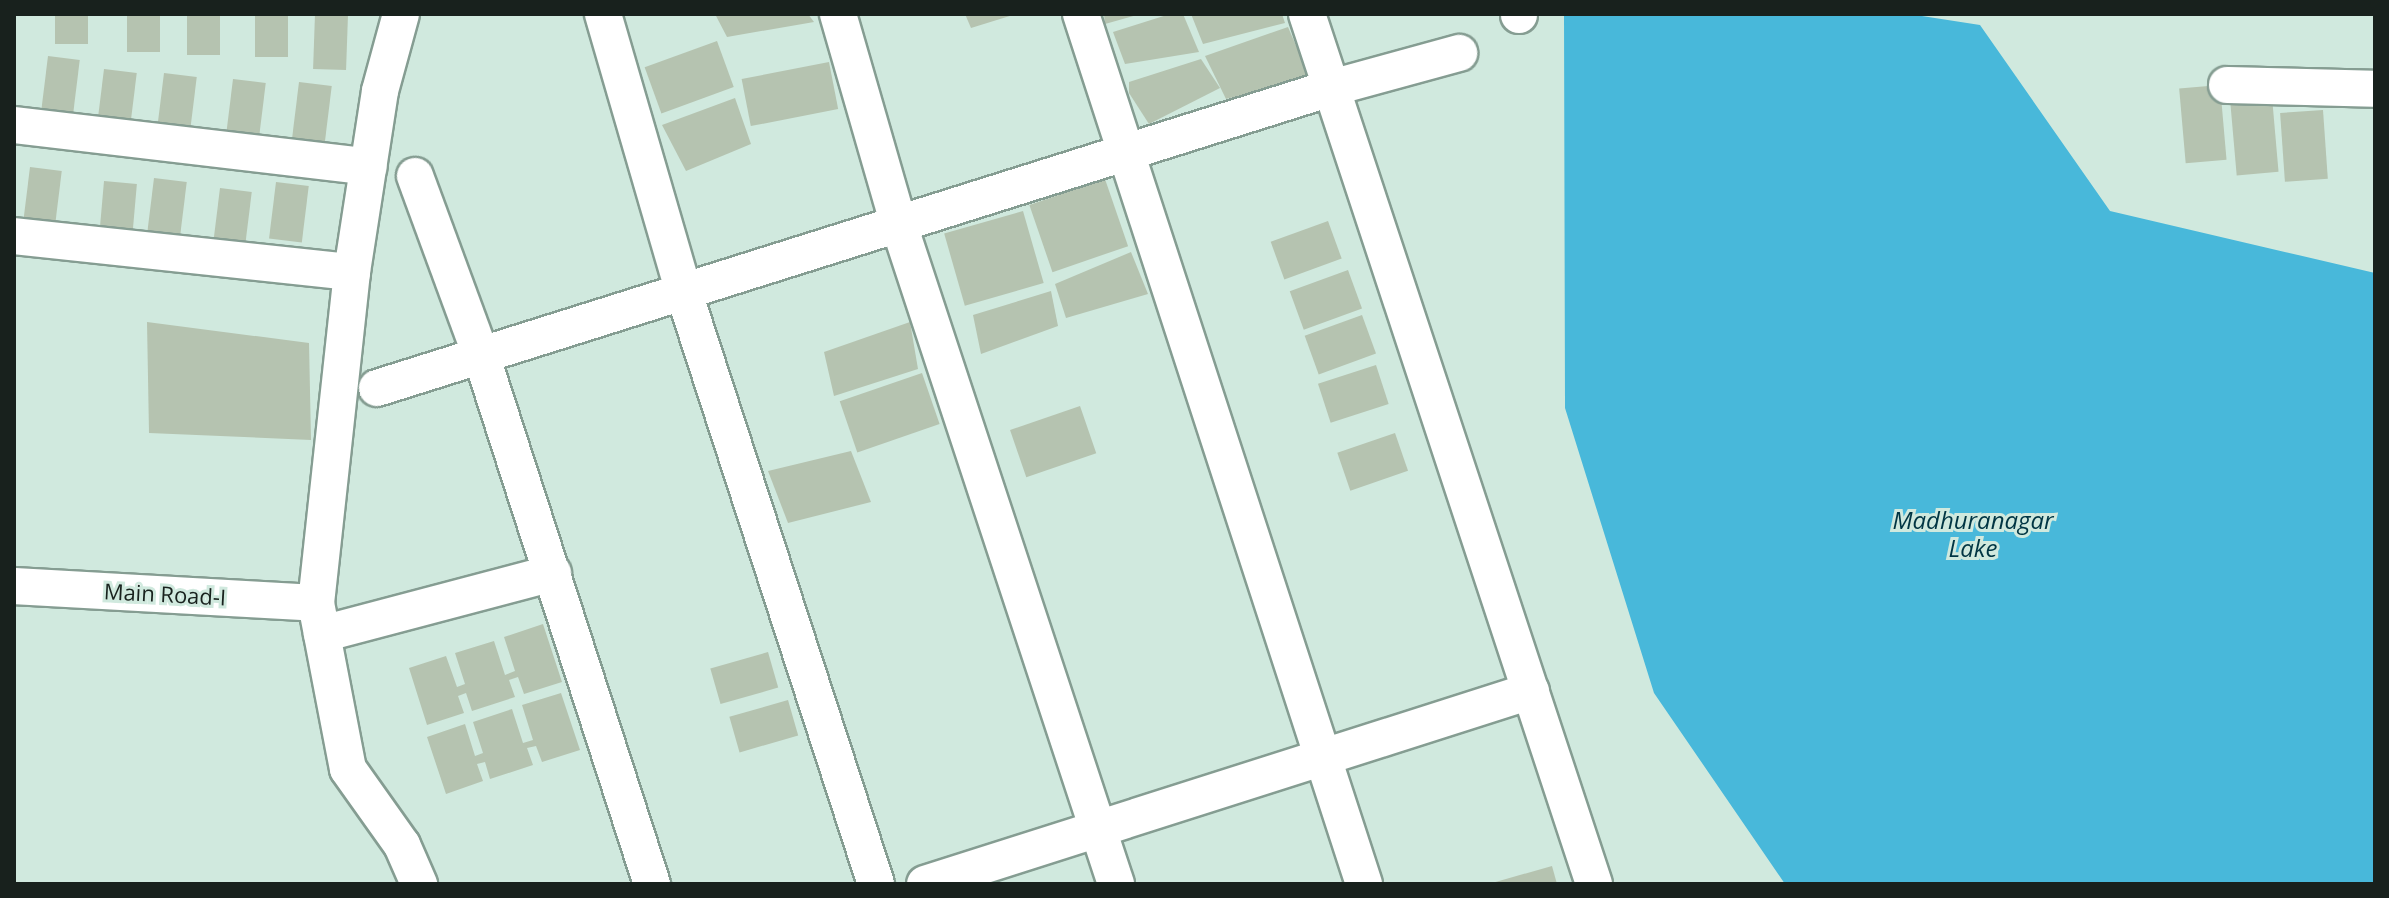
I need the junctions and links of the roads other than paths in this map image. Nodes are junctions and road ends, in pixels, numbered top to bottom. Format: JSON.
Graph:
{"nodes":[{"id":1,"x":401,"y":14,"type":"edge"},
{"id":2,"x":603,"y":14,"type":"edge"},
{"id":3,"x":838,"y":14,"type":"edge"},
{"id":4,"x":1081,"y":14,"type":"edge"},
{"id":5,"x":1307,"y":14,"type":"edge"},
{"id":6,"x":1459,"y":53,"type":"dead end"},
{"id":7,"x":2227,"y":85,"type":"dead end"},
{"id":8,"x":1331,"y":88,"type":"junction"},
{"id":9,"x":2375,"y":89,"type":"edge"},
{"id":10,"x":14,"y":125,"type":"edge"},
{"id":11,"x":1126,"y":153,"type":"junction"},
{"id":12,"x":369,"y":167,"type":"junction"},
{"id":13,"x":415,"y":176,"type":"dead end"},
{"id":14,"x":899,"y":225,"type":"junction"},
{"id":15,"x":14,"y":236,"type":"edge"},
{"id":16,"x":352,"y":272,"type":"junction"},
{"id":17,"x":684,"y":293,"type":"junction"},
{"id":18,"x":482,"y":358,"type":"junction"},
{"id":19,"x":377,"y":388,"type":"dead end"},
{"id":20,"x":553,"y":573,"type":"junction"},
{"id":21,"x":14,"y":586,"type":"edge"},
{"id":22,"x":319,"y":618,"type":"junction"},
{"id":23,"x":1531,"y":691,"type":"junction"},
{"id":24,"x":1323,"y":755,"type":"junction"},
{"id":25,"x":1098,"y":829,"type":"junction"},
{"id":26,"x":419,"y":884,"type":"edge"},
{"id":27,"x":652,"y":884,"type":"edge"},
{"id":28,"x":876,"y":884,"type":"edge"},
{"id":29,"x":925,"y":884,"type":"edge"},
{"id":30,"x":1116,"y":884,"type":"edge"},
{"id":31,"x":1364,"y":884,"type":"edge"},
{"id":32,"x":1594,"y":884,"type":"edge"}],
"edges":[{"from":1,"to":12,"type":"street"},
{"from":2,"to":17,"type":"street"},
{"from":3,"to":14,"type":"street"},
{"from":4,"to":11,"type":"street"},
{"from":5,"to":8,"type":"street"},
{"from":6,"to":8,"type":"street"},
{"from":7,"to":9,"type":"street"},
{"from":8,"to":11,"type":"street"},
{"from":8,"to":23,"type":"street"},
{"from":10,"to":12,"type":"street"},
{"from":11,"to":14,"type":"street"},
{"from":11,"to":24,"type":"street"},
{"from":12,"to":16,"type":"street"},
{"from":13,"to":18,"type":"street"},
{"from":14,"to":17,"type":"street"},
{"from":14,"to":25,"type":"street"},
{"from":15,"to":16,"type":"street"},
{"from":16,"to":22,"type":"street"},
{"from":17,"to":18,"type":"street"},
{"from":17,"to":28,"type":"street"},
{"from":18,"to":19,"type":"street"},
{"from":18,"to":20,"type":"street"},
{"from":20,"to":22,"type":"street","name":"Main Road-I"},
{"from":20,"to":27,"type":"street"},
{"from":21,"to":22,"type":"street","name":"Main Road-I"},
{"from":22,"to":26,"type":"street"},
{"from":23,"to":24,"type":"street"},
{"from":23,"to":32,"type":"street"},
{"from":24,"to":25,"type":"street"},
{"from":24,"to":31,"type":"street"},
{"from":25,"to":29,"type":"street"},
{"from":25,"to":30,"type":"street"}]}
